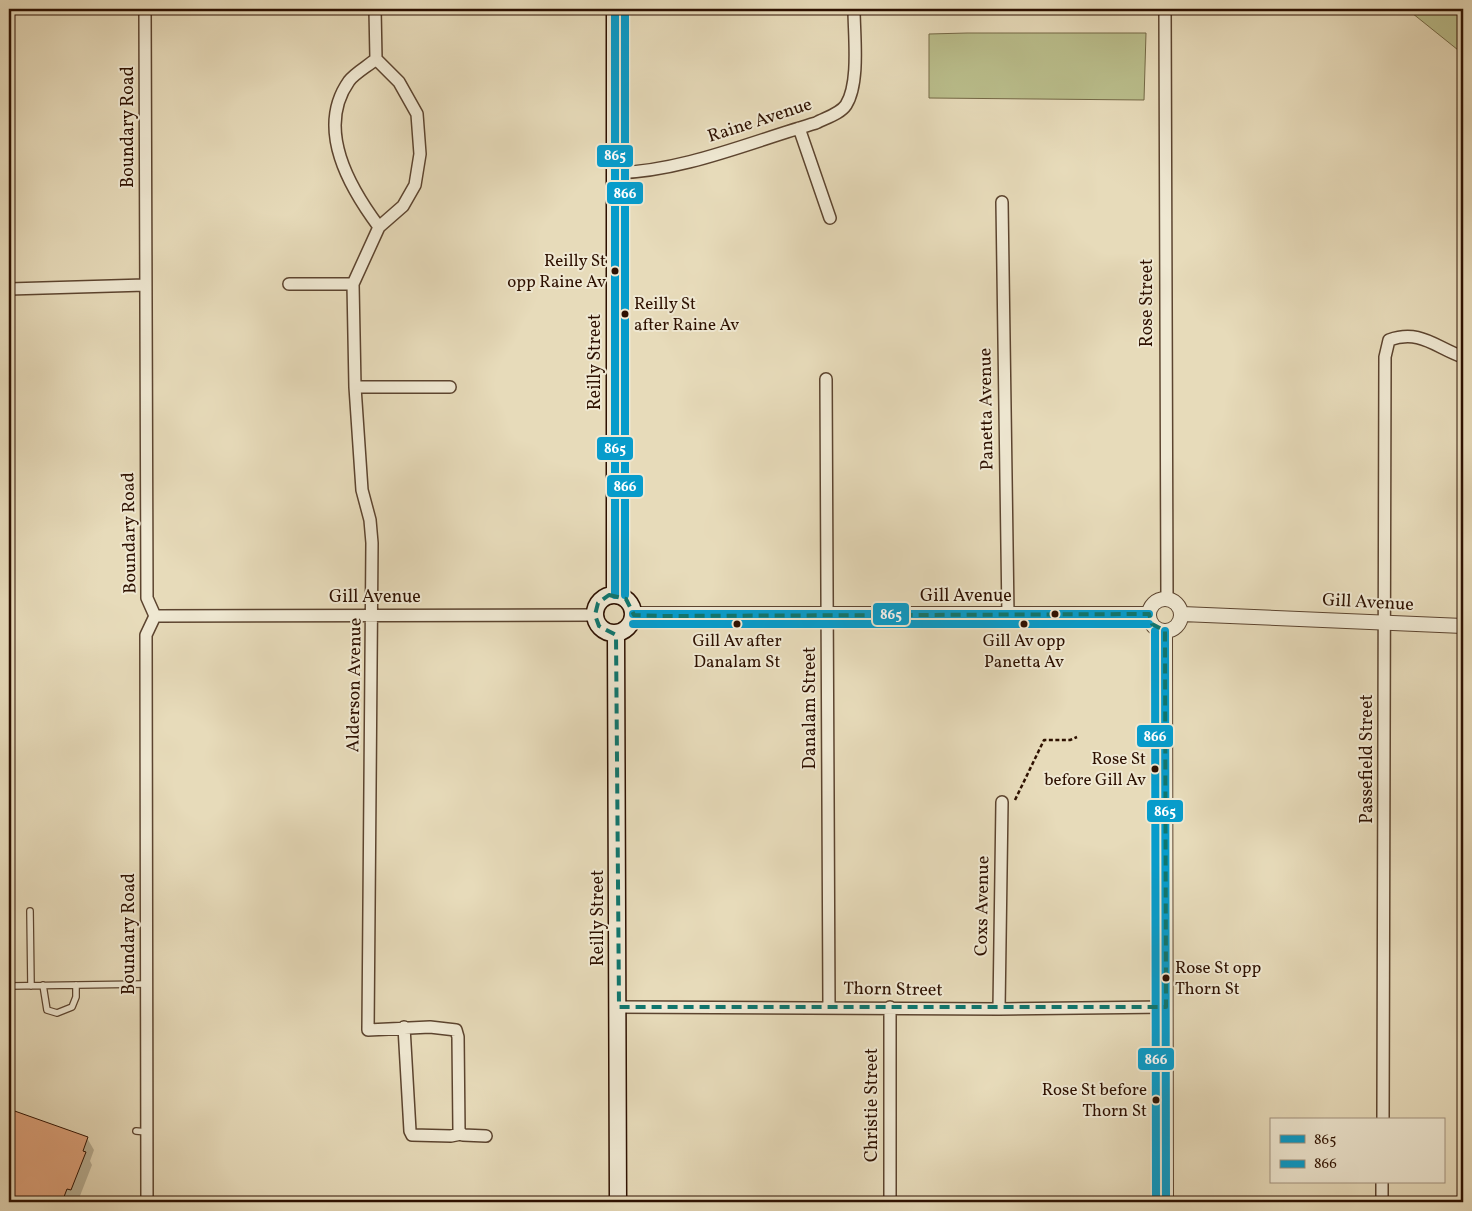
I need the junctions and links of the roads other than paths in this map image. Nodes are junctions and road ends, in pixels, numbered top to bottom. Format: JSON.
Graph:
{"nodes":[{"id":1,"x":145,"y":9,"type":"edge"},
{"id":2,"x":375,"y":9,"type":"edge"},
{"id":3,"x":616,"y":9,"type":"edge"},
{"id":4,"x":854,"y":9,"type":"edge"},
{"id":5,"x":1165,"y":9,"type":"edge"},
{"id":6,"x":376,"y":59,"type":"junction"},
{"id":7,"x":799,"y":128,"type":"junction"},
{"id":8,"x":616,"y":173,"type":"junction"},
{"id":9,"x":1002,"y":202,"type":"dead end"},
{"id":10,"x":830,"y":218,"type":"dead end"},
{"id":11,"x":379,"y":228,"type":"junction"},
{"id":12,"x":289,"y":284,"type":"dead end"},
{"id":13,"x":353,"y":284,"type":"junction"},
{"id":14,"x":145,"y":285,"type":"junction"},
{"id":15,"x":9,"y":290,"type":"edge"},
{"id":16,"x":1463,"y":357,"type":"edge"},
{"id":17,"x":826,"y":379,"type":"dead end"},
{"id":18,"x":355,"y":387,"type":"junction"},
{"id":19,"x":450,"y":387,"type":"dead end"},
{"id":20,"x":615,"y":595,"type":"junction"},
{"id":21,"x":1166,"y":598,"type":"junction"},
{"id":22,"x":633,"y":614,"type":"junction"},
{"id":23,"x":1149,"y":614,"type":"junction"},
{"id":24,"x":1182,"y":614,"type":"junction"},
{"id":25,"x":373,"y":615,"type":"junction"},
{"id":26,"x":595,"y":615,"type":"junction"},
{"id":27,"x":827,"y":615,"type":"junction"},
{"id":28,"x":1008,"y":615,"type":"junction"},
{"id":29,"x":156,"y":616,"type":"junction"},
{"id":30,"x":1385,"y":622,"type":"junction"},
{"id":31,"x":1463,"y":626,"type":"edge"},
{"id":32,"x":1166,"y":631,"type":"junction"},
{"id":33,"x":616,"y":633,"type":"junction"},
{"id":34,"x":1002,"y":802,"type":"dead end"},
{"id":35,"x":30,"y":912,"type":"dead end"},
{"id":36,"x":146,"y":984,"type":"junction"},
{"id":37,"x":76,"y":985,"type":"junction"},
{"id":38,"x":9,"y":986,"type":"edge"},
{"id":39,"x":31,"y":986,"type":"junction"},
{"id":40,"x":43,"y":986,"type":"junction"},
{"id":41,"x":619,"y":1007,"type":"junction"},
{"id":42,"x":829,"y":1007,"type":"junction"},
{"id":43,"x":1166,"y":1007,"type":"junction"},
{"id":44,"x":890,"y":1008,"type":"junction"},
{"id":45,"x":999,"y":1009,"type":"junction"},
{"id":46,"x":404,"y":1027,"type":"junction"},
{"id":47,"x":1383,"y":1118,"type":"edge"},
{"id":48,"x":461,"y":1134,"type":"junction"},
{"id":49,"x":486,"y":1136,"type":"dead end"},
{"id":50,"x":1382,"y":1184,"type":"edge"},
{"id":51,"x":147,"y":1202,"type":"edge"},
{"id":52,"x":618,"y":1202,"type":"edge"},
{"id":53,"x":890,"y":1202,"type":"edge"},
{"id":54,"x":1166,"y":1202,"type":"edge"},
{"id":55,"x":1382,"y":1202,"type":"edge"}],
"edges":[{"from":1,"to":14,"type":"street","name":"Boundary Road"},
{"from":2,"to":6,"type":"street"},
{"from":3,"to":8,"type":"main road","name":"Reilly Street"},
{"from":4,"to":7,"type":"street","name":"Raine Avenue"},
{"from":5,"to":21,"type":"street","name":"Rose Street"},
{"from":6,"to":11,"type":"street"},
{"from":6,"to":11,"type":"street","name":"Alderson Avenue"},
{"from":7,"to":8,"type":"street","name":"Raine Avenue"},
{"from":7,"to":10,"type":"street"},
{"from":8,"to":20,"type":"main road","name":"Reilly Street"},
{"from":9,"to":28,"type":"street","name":"Panetta Avenue"},
{"from":11,"to":13,"type":"street","name":"Alderson Avenue"},
{"from":12,"to":13,"type":"street"},
{"from":13,"to":18,"type":"street","name":"Alderson Avenue"},
{"from":14,"to":15,"type":"street"},
{"from":14,"to":29,"type":"street","name":"Boundary Road"},
{"from":16,"to":30,"type":"street","name":"Passefield Street"},
{"from":17,"to":27,"type":"street","name":"Danalam Street"},
{"from":18,"to":19,"type":"street"},
{"from":18,"to":25,"type":"street","name":"Alderson Avenue"},
{"from":20,"to":22,"type":"main road"},
{"from":20,"to":26,"type":"main road"},
{"from":21,"to":23,"type":"street"},
{"from":21,"to":24,"type":"street"},
{"from":22,"to":27,"type":"street","name":"Gill Avenue"},
{"from":22,"to":33,"type":"main road"},
{"from":23,"to":28,"type":"street","name":"Gill Avenue"},
{"from":23,"to":32,"type":"street"},
{"from":24,"to":30,"type":"street","name":"Gill Avenue"},
{"from":24,"to":32,"type":"street"},
{"from":25,"to":26,"type":"street","name":"Gill Avenue"},
{"from":25,"to":29,"type":"street","name":"Gill Avenue"},
{"from":25,"to":46,"type":"street","name":"Alderson Avenue"},
{"from":26,"to":33,"type":"main road"},
{"from":27,"to":28,"type":"street","name":"Gill Avenue"},
{"from":27,"to":42,"type":"street","name":"Danalam Street"},
{"from":29,"to":36,"type":"street","name":"Boundary Road"},
{"from":30,"to":31,"type":"street","name":"Gill Avenue"},
{"from":30,"to":47,"type":"street","name":"Passefield Street"},
{"from":32,"to":43,"type":"street"},
{"from":33,"to":41,"type":"main road","name":"Reilly Street"},
{"from":34,"to":45,"type":"street","name":"Coxs Avenue"},
{"from":35,"to":39,"type":"lane"},
{"from":36,"to":37,"type":"lane"},
{"from":36,"to":51,"type":"street","name":"Boundary Road"},
{"from":37,"to":40,"type":"lane"},
{"from":37,"to":40,"type":"lane"},
{"from":38,"to":39,"type":"lane"},
{"from":39,"to":40,"type":"lane"},
{"from":41,"to":42,"type":"street","name":"Thorn Street"},
{"from":41,"to":52,"type":"main road","name":"Reilly Street"},
{"from":42,"to":44,"type":"street","name":"Thorn Street"},
{"from":43,"to":45,"type":"street","name":"Thorn Street"},
{"from":43,"to":54,"type":"street"},
{"from":44,"to":45,"type":"street","name":"Thorn Street"},
{"from":44,"to":53,"type":"street","name":"Christie Street"},
{"from":46,"to":48,"type":"street"},
{"from":46,"to":48,"type":"street"},
{"from":48,"to":49,"type":"street"},
{"from":50,"to":55,"type":"street"}]}
